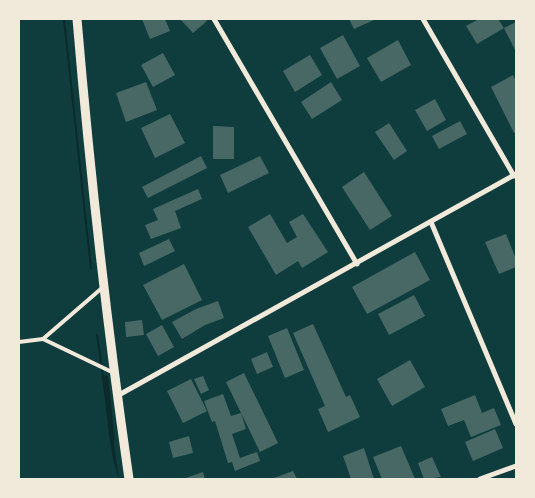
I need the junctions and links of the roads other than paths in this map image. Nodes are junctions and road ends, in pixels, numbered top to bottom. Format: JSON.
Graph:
{"nodes":[{"id":1,"x":77,"y":19,"type":"edge"},
{"id":2,"x":214,"y":19,"type":"edge"},
{"id":3,"x":423,"y":19,"type":"edge"},
{"id":4,"x":515,"y":175,"type":"edge"},
{"id":5,"x":432,"y":222,"type":"junction"},
{"id":6,"x":357,"y":264,"type":"junction"},
{"id":7,"x":104,"y":287,"type":"junction"},
{"id":8,"x":43,"y":340,"type":"junction"},
{"id":9,"x":19,"y":342,"type":"edge"},
{"id":10,"x":114,"y":373,"type":"junction"},
{"id":11,"x":117,"y":396,"type":"junction"},
{"id":12,"x":516,"y":424,"type":"edge"},
{"id":13,"x":516,"y":466,"type":"edge"},
{"id":14,"x":129,"y":479,"type":"edge"},
{"id":15,"x":480,"y":479,"type":"edge"}],
"edges":[{"from":1,"to":7,"type":"street"},
{"from":2,"to":6,"type":"street"},
{"from":3,"to":4,"type":"street"},
{"from":4,"to":5,"type":"street"},
{"from":5,"to":6,"type":"street"},
{"from":5,"to":12,"type":"street"},
{"from":6,"to":11,"type":"street"},
{"from":7,"to":8,"type":"lane"},
{"from":7,"to":10,"type":"street"},
{"from":8,"to":9,"type":"lane"},
{"from":8,"to":10,"type":"lane"},
{"from":10,"to":11,"type":"street"},
{"from":11,"to":14,"type":"street"},
{"from":13,"to":15,"type":"street"}]}
